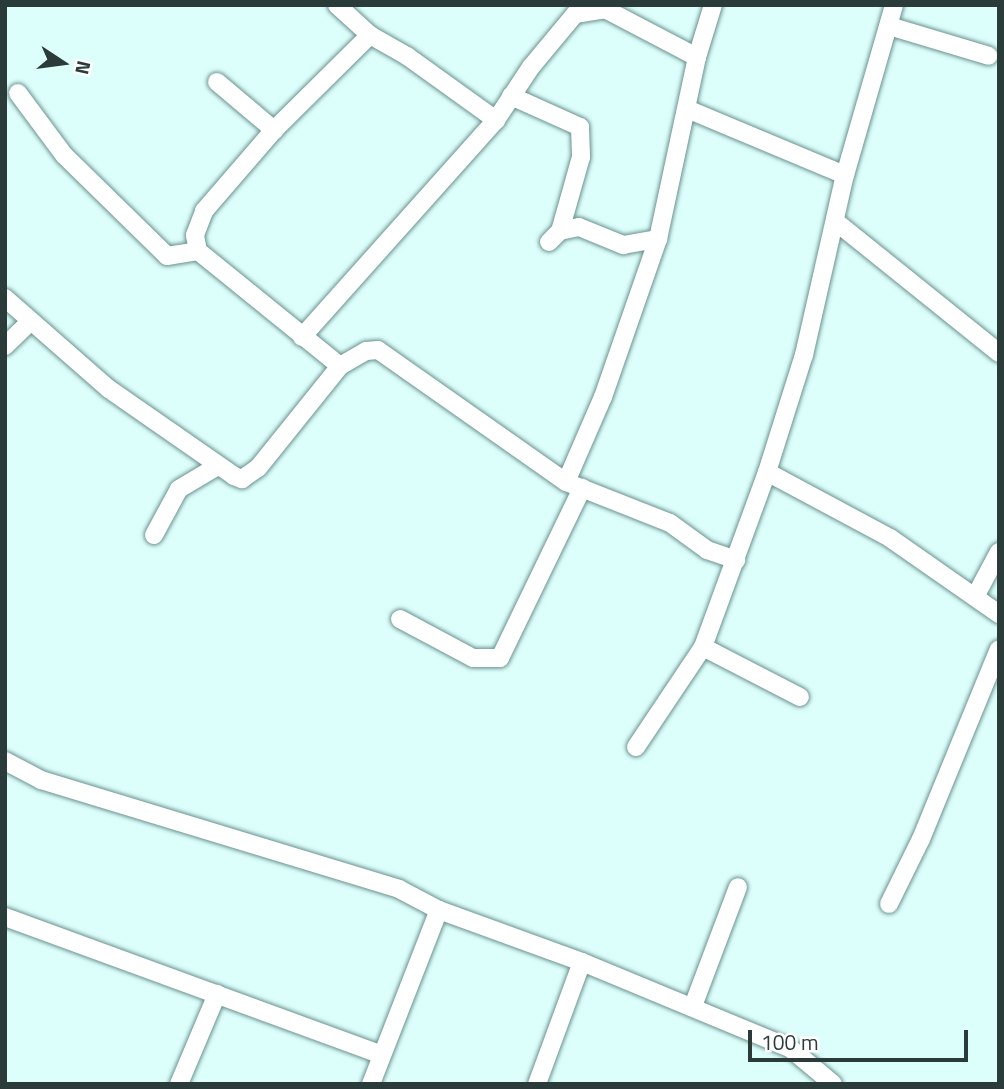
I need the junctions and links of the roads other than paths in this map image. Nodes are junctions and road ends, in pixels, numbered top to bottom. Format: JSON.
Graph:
{"nodes":[{"id":1,"x":337,"y":5,"type":"edge"},
{"id":2,"x":713,"y":5,"type":"edge"},
{"id":3,"x":894,"y":5,"type":"edge"},
{"id":4,"x":590,"y":7,"type":"edge"},
{"id":5,"x":890,"y":26,"type":"junction"},
{"id":6,"x":370,"y":35,"type":"junction"},
{"id":7,"x":989,"y":56,"type":"dead end"},
{"id":8,"x":697,"y":57,"type":"junction"},
{"id":9,"x":217,"y":82,"type":"dead end"},
{"id":10,"x":18,"y":93,"type":"dead end"},
{"id":11,"x":512,"y":96,"type":"junction"},
{"id":12,"x":687,"y":109,"type":"junction"},
{"id":13,"x":496,"y":120,"type":"junction"},
{"id":14,"x":274,"y":130,"type":"junction"},
{"id":15,"x":845,"y":175,"type":"junction"},
{"id":16,"x":836,"y":222,"type":"junction"},
{"id":17,"x":658,"y":239,"type":"junction"},
{"id":18,"x":198,"y":251,"type":"junction"},
{"id":19,"x":5,"y":298,"type":"edge"},
{"id":20,"x":29,"y":323,"type":"junction"},
{"id":21,"x":302,"y":337,"type":"junction"},
{"id":22,"x":5,"y":346,"type":"edge"},
{"id":23,"x":999,"y":353,"type":"edge"},
{"id":24,"x":340,"y":366,"type":"junction"},
{"id":25,"x":216,"y":467,"type":"junction"},
{"id":26,"x":767,"y":472,"type":"junction"},
{"id":27,"x":574,"y":485,"type":"junction"},
{"id":28,"x":154,"y":534,"type":"dead end"},
{"id":29,"x":999,"y":552,"type":"edge"},
{"id":30,"x":736,"y":560,"type":"junction"},
{"id":31,"x":976,"y":595,"type":"junction"},
{"id":32,"x":999,"y":614,"type":"edge"},
{"id":33,"x":400,"y":619,"type":"dead end"},
{"id":34,"x":703,"y":647,"type":"junction"},
{"id":35,"x":999,"y":649,"type":"edge"},
{"id":36,"x":800,"y":697,"type":"dead end"},
{"id":37,"x":636,"y":747,"type":"dead end"},
{"id":38,"x":5,"y":761,"type":"edge"},
{"id":39,"x":738,"y":887,"type":"dead end"},
{"id":40,"x":889,"y":904,"type":"dead end"},
{"id":41,"x":439,"y":910,"type":"junction"},
{"id":42,"x":5,"y":917,"type":"edge"},
{"id":43,"x":582,"y":962,"type":"junction"},
{"id":44,"x":217,"y":994,"type":"junction"},
{"id":45,"x":693,"y":1006,"type":"junction"},
{"id":46,"x":382,"y":1055,"type":"junction"},
{"id":47,"x":824,"y":1081,"type":"edge"},
{"id":48,"x":179,"y":1084,"type":"edge"},
{"id":49,"x":371,"y":1084,"type":"edge"},
{"id":50,"x":537,"y":1084,"type":"edge"}],
"edges":[{"from":1,"to":6,"type":"street"},
{"from":2,"to":8,"type":"street"},
{"from":3,"to":5,"type":"street"},
{"from":4,"to":8,"type":"street"},
{"from":4,"to":11,"type":"street"},
{"from":5,"to":7,"type":"street"},
{"from":5,"to":15,"type":"street"},
{"from":6,"to":13,"type":"street"},
{"from":6,"to":14,"type":"street"},
{"from":8,"to":12,"type":"street"},
{"from":9,"to":14,"type":"street"},
{"from":10,"to":18,"type":"street"},
{"from":11,"to":13,"type":"street"},
{"from":11,"to":17,"type":"street"},
{"from":12,"to":15,"type":"street"},
{"from":12,"to":17,"type":"street"},
{"from":13,"to":21,"type":"street"},
{"from":14,"to":18,"type":"street"},
{"from":15,"to":16,"type":"street"},
{"from":16,"to":23,"type":"street"},
{"from":16,"to":26,"type":"street"},
{"from":17,"to":27,"type":"street"},
{"from":18,"to":21,"type":"street"},
{"from":19,"to":20,"type":"street"},
{"from":20,"to":22,"type":"street"},
{"from":20,"to":25,"type":"street"},
{"from":21,"to":24,"type":"street"},
{"from":24,"to":25,"type":"street"},
{"from":24,"to":27,"type":"street"},
{"from":25,"to":28,"type":"street"},
{"from":26,"to":30,"type":"street"},
{"from":26,"to":31,"type":"street"},
{"from":27,"to":30,"type":"street"},
{"from":27,"to":33,"type":"street"},
{"from":29,"to":31,"type":"street"},
{"from":30,"to":34,"type":"street"},
{"from":31,"to":32,"type":"street"},
{"from":34,"to":36,"type":"street"},
{"from":34,"to":37,"type":"street"},
{"from":35,"to":40,"type":"street"},
{"from":38,"to":41,"type":"street"},
{"from":39,"to":45,"type":"street"},
{"from":41,"to":43,"type":"street"},
{"from":41,"to":46,"type":"street"},
{"from":42,"to":44,"type":"street"},
{"from":43,"to":45,"type":"street"},
{"from":43,"to":50,"type":"street"},
{"from":44,"to":46,"type":"street"},
{"from":44,"to":48,"type":"street"},
{"from":45,"to":47,"type":"street"},
{"from":46,"to":49,"type":"street"}]}
